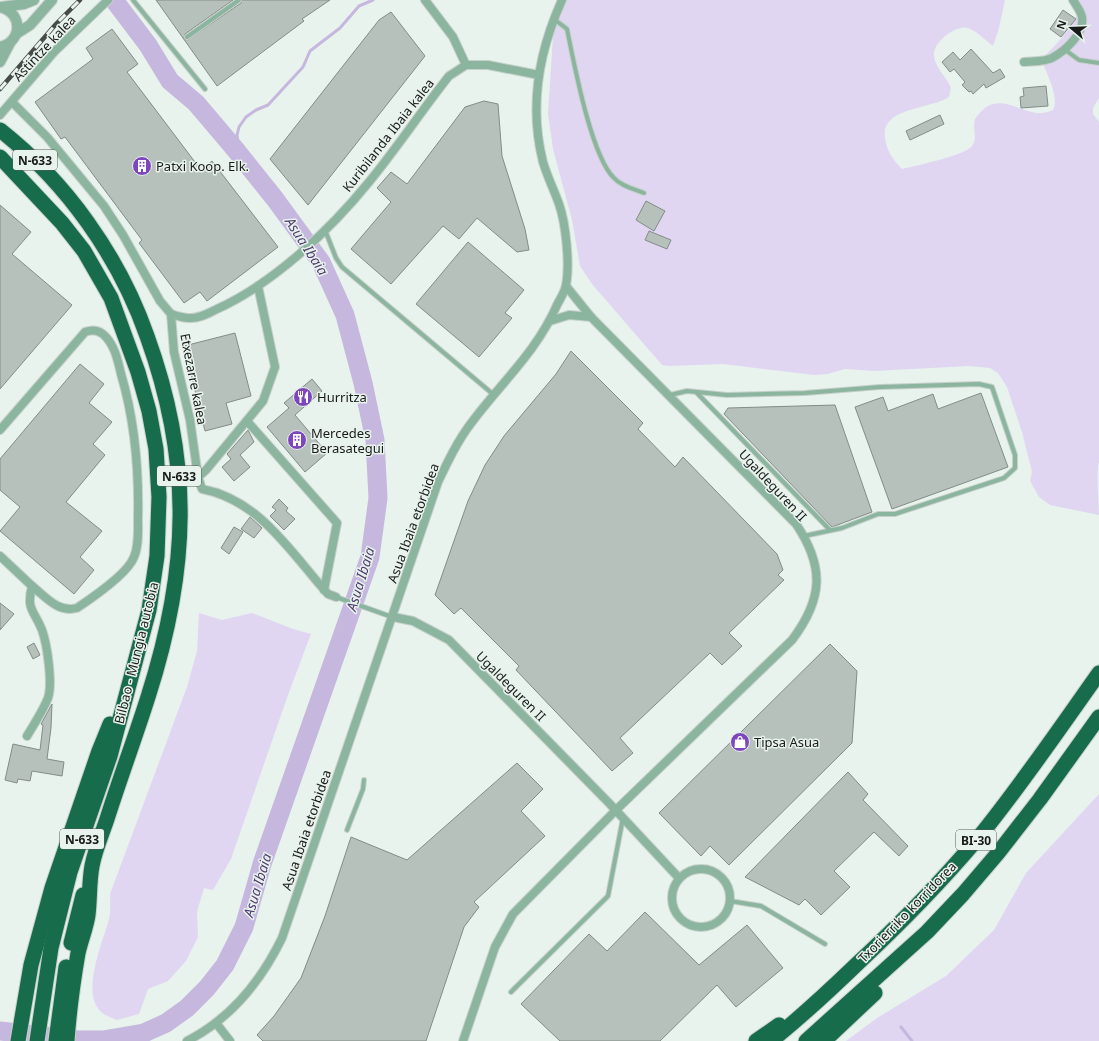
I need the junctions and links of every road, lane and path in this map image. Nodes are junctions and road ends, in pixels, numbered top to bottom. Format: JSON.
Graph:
{"nodes":[{"id":1,"x":34,"y":0,"type":"edge"},
{"id":2,"x":52,"y":0,"type":"edge"},
{"id":3,"x":133,"y":0,"type":"edge"},
{"id":4,"x":239,"y":0,"type":"edge"},
{"id":5,"x":425,"y":0,"type":"edge"},
{"id":6,"x":562,"y":0,"type":"edge"},
{"id":7,"x":1073,"y":0,"type":"edge"},
{"id":8,"x":105,"y":3,"type":"edge"},
{"id":9,"x":0,"y":7,"type":"edge"},
{"id":10,"x":553,"y":19,"type":"junction"},
{"id":11,"x":16,"y":34,"type":"junction"},
{"id":12,"x":187,"y":37,"type":"dead end"},
{"id":13,"x":10,"y":43,"type":"junction"},
{"id":14,"x":0,"y":47,"type":"edge"},
{"id":15,"x":1064,"y":49,"type":"junction"},
{"id":16,"x":0,"y":62,"type":"edge"},
{"id":17,"x":1024,"y":62,"type":"dead end"},
{"id":18,"x":1099,"y":63,"type":"edge"},
{"id":19,"x":466,"y":65,"type":"junction"},
{"id":20,"x":539,"y":75,"type":"junction"},
{"id":21,"x":205,"y":89,"type":"dead end"},
{"id":22,"x":12,"y":102,"type":"junction"},
{"id":23,"x":0,"y":116,"type":"edge"},
{"id":24,"x":0,"y":130,"type":"edge"},
{"id":25,"x":0,"y":157,"type":"edge"},
{"id":26,"x":644,"y":193,"type":"dead end"},
{"id":27,"x":325,"y":229,"type":"junction"},
{"id":28,"x":258,"y":286,"type":"junction"},
{"id":29,"x":566,"y":286,"type":"junction"},
{"id":30,"x":171,"y":314,"type":"junction"},
{"id":31,"x":591,"y":317,"type":"junction"},
{"id":32,"x":550,"y":321,"type":"junction"},
{"id":33,"x":697,"y":393,"type":"junction"},
{"id":34,"x":494,"y":395,"type":"junction"},
{"id":35,"x":670,"y":395,"type":"junction"},
{"id":36,"x":247,"y":421,"type":"junction"},
{"id":37,"x":0,"y":430,"type":"edge"},
{"id":38,"x":198,"y":477,"type":"junction"},
{"id":39,"x":830,"y":530,"type":"junction"},
{"id":40,"x":804,"y":536,"type":"junction"},
{"id":41,"x":0,"y":556,"type":"edge"},
{"id":42,"x":32,"y":586,"type":"junction"},
{"id":43,"x":324,"y":590,"type":"junction"},
{"id":44,"x":336,"y":597,"type":"joint"},
{"id":45,"x":393,"y":617,"type":"junction"},
{"id":46,"x":1099,"y":673,"type":"edge"},
{"id":47,"x":130,"y":678,"type":"junction"},
{"id":48,"x":1099,"y":717,"type":"edge"},
{"id":49,"x":27,"y":736,"type":"dead end"},
{"id":50,"x":364,"y":780,"type":"dead end"},
{"id":51,"x":616,"y":810,"type":"junction"},
{"id":52,"x":623,"y":817,"type":"junction"},
{"id":53,"x":347,"y":830,"type":"dead end"},
{"id":54,"x":679,"y":878,"type":"junction"},
{"id":55,"x":730,"y":901,"type":"junction"},
{"id":56,"x":927,"y":932,"type":"junction"},
{"id":57,"x":825,"y":944,"type":"dead end"},
{"id":58,"x":830,"y":990,"type":"junction"},
{"id":59,"x":511,"y":992,"type":"dead end"},
{"id":60,"x":66,"y":1003,"type":"junction"},
{"id":61,"x":216,"y":1023,"type":"junction"},
{"id":62,"x":18,"y":1041,"type":"edge"},
{"id":63,"x":37,"y":1041,"type":"edge"},
{"id":64,"x":56,"y":1041,"type":"edge"},
{"id":65,"x":67,"y":1041,"type":"edge"},
{"id":66,"x":188,"y":1041,"type":"edge"},
{"id":67,"x":230,"y":1041,"type":"edge"},
{"id":68,"x":463,"y":1041,"type":"edge"},
{"id":69,"x":756,"y":1041,"type":"edge"},
{"id":70,"x":771,"y":1041,"type":"edge"},
{"id":71,"x":806,"y":1041,"type":"edge"},
{"id":72,"x":824,"y":1041,"type":"edge"}],
"edges":[{"from":1,"to":9,"type":"street"},
{"from":2,"to":11,"type":"street"},
{"from":3,"to":21,"type":"lane"},
{"from":4,"to":12,"type":"lane"},
{"from":5,"to":19,"type":"street"},
{"from":6,"to":10,"type":"street","name":"Asua Ibaia etorbidea"},
{"from":7,"to":15,"type":"street"},
{"from":8,"to":22,"type":"street","name":"Astintze kalea"},
{"from":9,"to":11,"type":"street"},
{"from":10,"to":20,"type":"street","name":"Asua Ibaia etorbidea"},
{"from":10,"to":26,"type":"lane"},
{"from":11,"to":13,"type":"street"},
{"from":13,"to":14,"type":"street"},
{"from":13,"to":16,"type":"street"},
{"from":15,"to":17,"type":"street"},
{"from":15,"to":18,"type":"lane"},
{"from":19,"to":20,"type":"street"},
{"from":19,"to":27,"type":"street","name":"Kuribilanda Ibaia kalea"},
{"from":20,"to":29,"type":"street","name":"Asua Ibaia etorbidea"},
{"from":22,"to":23,"type":"street","name":"Astintze kalea"},
{"from":22,"to":30,"type":"street"},
{"from":24,"to":60,"type":"highway","name":"Bilbao - Mungia autobia","number":"N-633"},
{"from":25,"to":47,"type":"highway","name":"Bilbao - Mungia autobia","number":"N-633"},
{"from":27,"to":28,"type":"street","name":"Kuribilanda Ibaia kalea"},
{"from":27,"to":34,"type":"lane"},
{"from":28,"to":30,"type":"street","name":"Kuribilanda Ibaia kalea"},
{"from":28,"to":36,"type":"street"},
{"from":29,"to":31,"type":"street","name":"Ugaldeguren II"},
{"from":29,"to":32,"type":"street","name":"Asua Ibaia etorbidea"},
{"from":30,"to":38,"type":"street","name":"Etxezarre kalea"},
{"from":31,"to":32,"type":"street"},
{"from":31,"to":35,"type":"street","name":"Ugaldeguren II"},
{"from":32,"to":34,"type":"street","name":"Asua Ibaia etorbidea"},
{"from":33,"to":35,"type":"lane"},
{"from":33,"to":39,"type":"lane"},
{"from":33,"to":39,"type":"lane"},
{"from":34,"to":45,"type":"street","name":"Asua Ibaia etorbidea"},
{"from":35,"to":40,"type":"street","name":"Ugaldeguren II"},
{"from":36,"to":38,"type":"street"},
{"from":36,"to":43,"type":"street"},
{"from":37,"to":42,"type":"street"},
{"from":38,"to":43,"type":"street"},
{"from":39,"to":40,"type":"lane"},
{"from":40,"to":51,"type":"street","name":"Ugaldeguren II"},
{"from":41,"to":42,"type":"street"},
{"from":42,"to":49,"type":"street"},
{"from":43,"to":44,"type":"street"},
{"from":44,"to":45,"type":"lane","name":"Ugaldeguren II"},
{"from":45,"to":51,"type":"street","name":"Ugaldeguren II"},
{"from":45,"to":61,"type":"street","name":"Asua Ibaia etorbidea"},
{"from":46,"to":58,"type":"highway","name":"Txorierriko korridorea","number":"BI-30"},
{"from":47,"to":62,"type":"highway"},
{"from":47,"to":63,"type":"highway","name":"Bilbao - Mungia autobia","number":"N-633"},
{"from":48,"to":56,"type":"highway","name":"Txorierriko korridorea","number":"BI-30"},
{"from":50,"to":53,"type":"lane"},
{"from":51,"to":52,"type":"street","name":"Ugaldeguren II"},
{"from":51,"to":68,"type":"street","name":"Ugaldeguren II"},
{"from":52,"to":54,"type":"street","name":"Ugaldeguren II"},
{"from":52,"to":59,"type":"lane"},
{"from":54,"to":55,"type":"street"},
{"from":54,"to":55,"type":"street"},
{"from":55,"to":57,"type":"lane"},
{"from":56,"to":71,"type":"highway","name":"Txorierriko korridorea","number":"BI-30"},
{"from":56,"to":72,"type":"highway"},
{"from":58,"to":69,"type":"highway"},
{"from":58,"to":70,"type":"highway","name":"Txorierriko korridorea","number":"BI-30"},
{"from":60,"to":64,"type":"highway"},
{"from":60,"to":65,"type":"highway"},
{"from":61,"to":66,"type":"street","name":"Asua Ibaia etorbidea"},
{"from":61,"to":67,"type":"street"}]}
